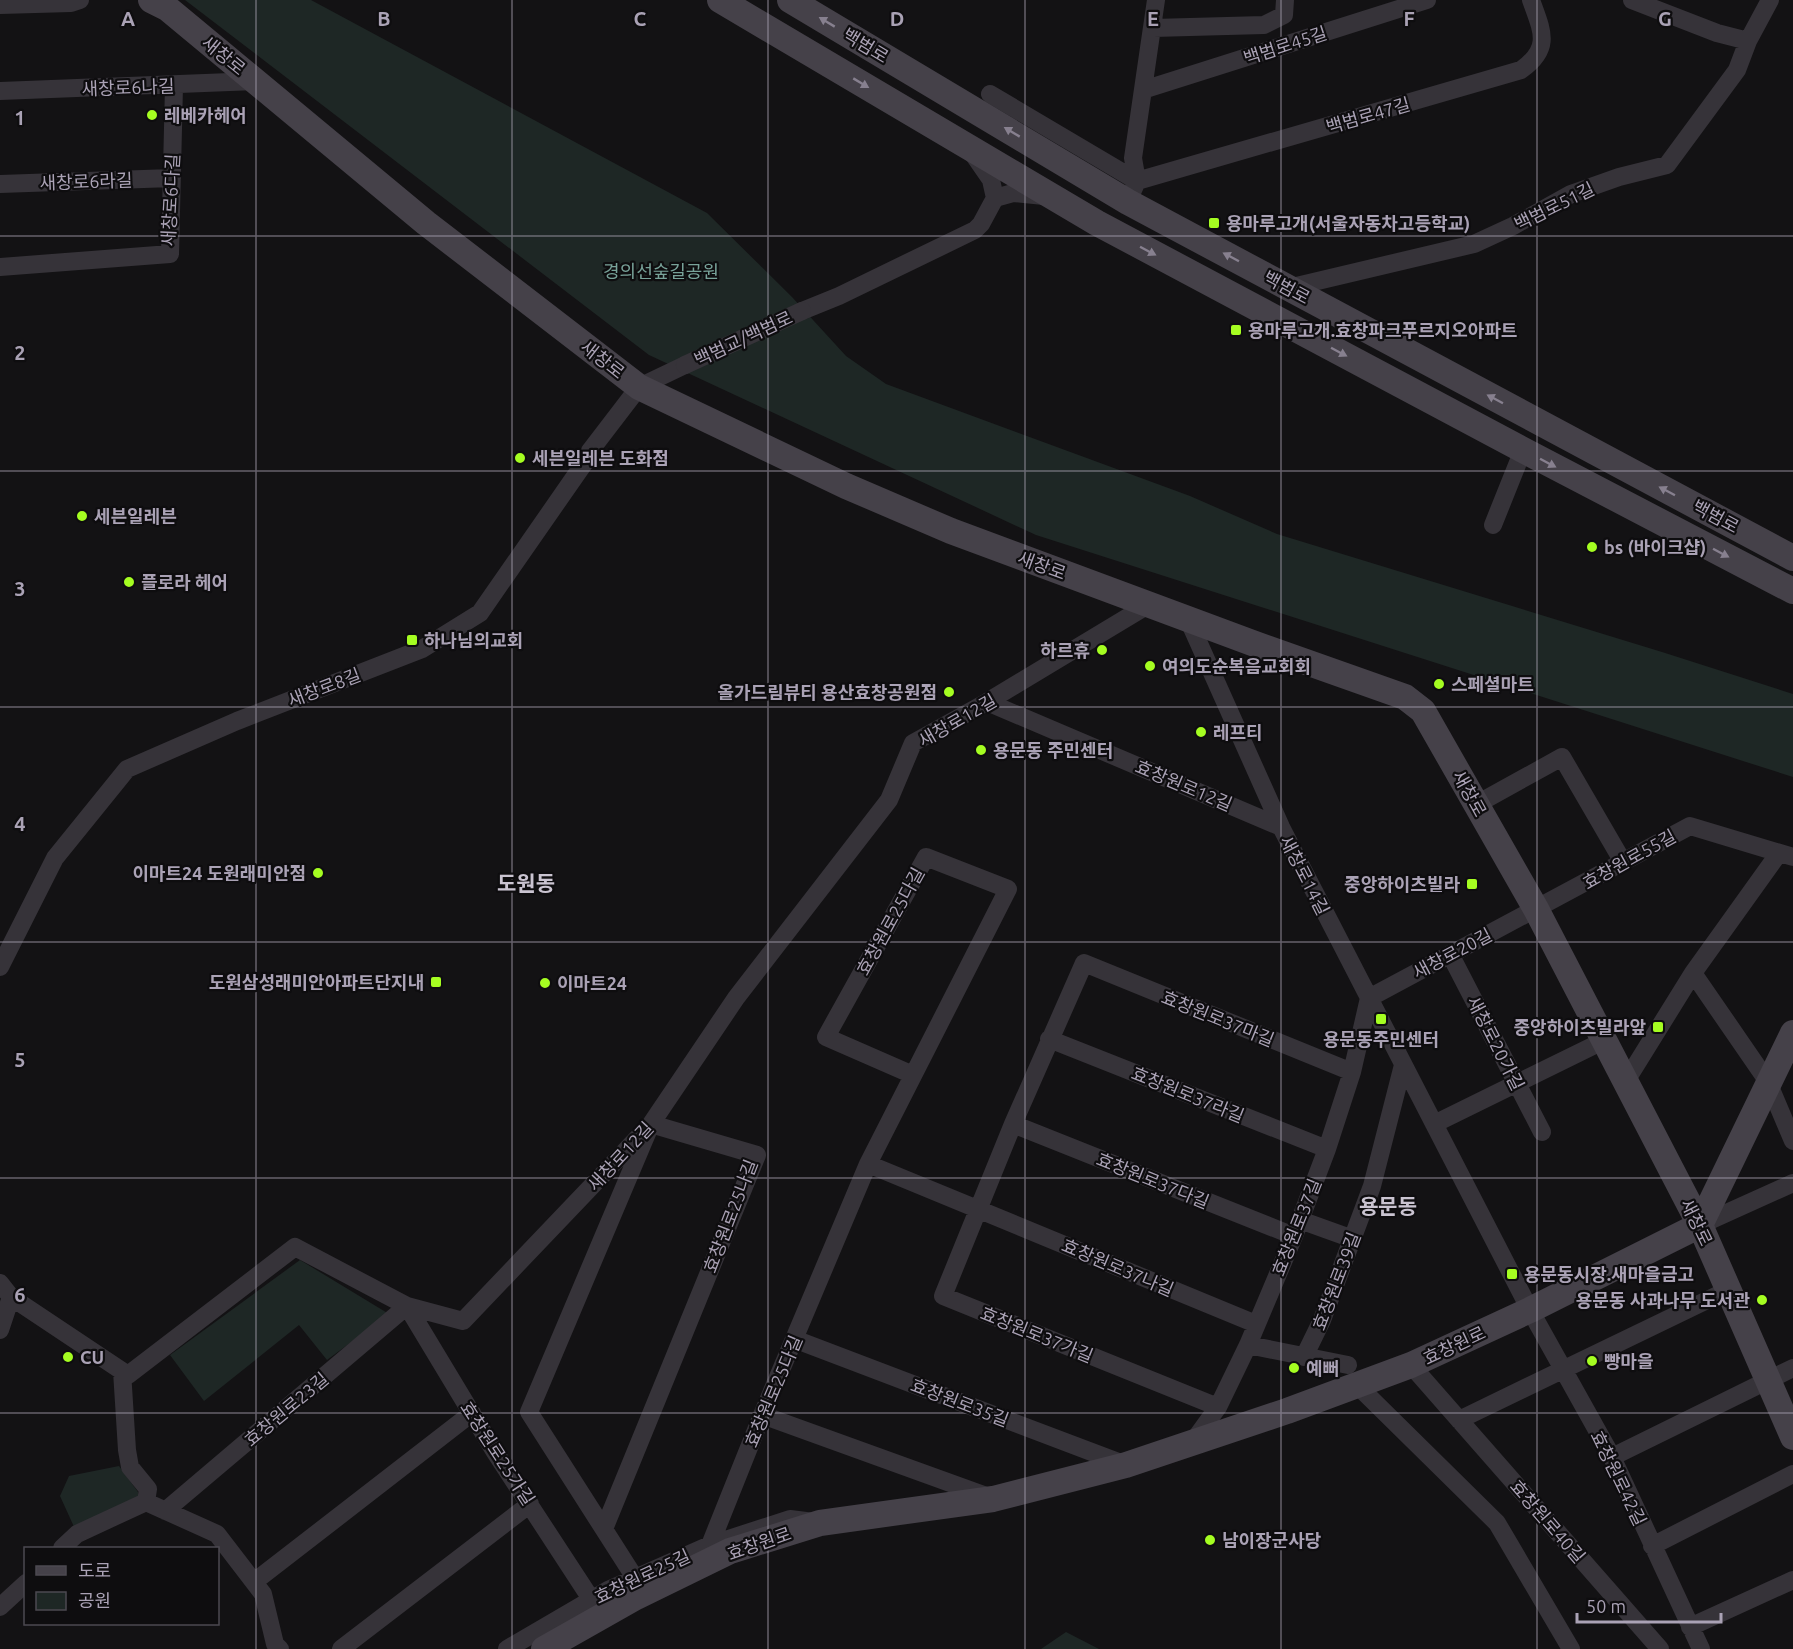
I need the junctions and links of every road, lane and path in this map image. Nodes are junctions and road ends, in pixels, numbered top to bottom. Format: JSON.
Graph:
{"nodes":[{"id":1,"x":80,"y":0,"type":"edge"},
{"id":2,"x":151,"y":0,"type":"edge"},
{"id":3,"x":720,"y":0,"type":"edge"},
{"id":4,"x":790,"y":0,"type":"edge"},
{"id":5,"x":1156,"y":0,"type":"edge"},
{"id":6,"x":1285,"y":0,"type":"edge"},
{"id":7,"x":1427,"y":0,"type":"edge"},
{"id":8,"x":1531,"y":0,"type":"edge"},
{"id":9,"x":1632,"y":0,"type":"edge"},
{"id":10,"x":1770,"y":0,"type":"edge"},
{"id":11,"x":0,"y":5,"type":"edge"},
{"id":12,"x":1153,"y":28,"type":"junction"},
{"id":13,"x":1748,"y":41,"type":"junction"},
{"id":14,"x":256,"y":81,"type":"junction"},
{"id":15,"x":174,"y":86,"type":"junction"},
{"id":16,"x":1143,"y":90,"type":"junction"},
{"id":17,"x":0,"y":91,"type":"edge"},
{"id":18,"x":990,"y":94,"type":"dead end"},
{"id":19,"x":969,"y":148,"type":"junction"},
{"id":20,"x":172,"y":178,"type":"junction"},
{"id":21,"x":0,"y":184,"type":"edge"},
{"id":22,"x":1132,"y":192,"type":"junction"},
{"id":23,"x":995,"y":198,"type":"junction"},
{"id":24,"x":1054,"y":198,"type":"junction"},
{"id":25,"x":1097,"y":223,"type":"junction"},
{"id":26,"x":0,"y":267,"type":"edge"},
{"id":27,"x":1288,"y":288,"type":"junction"},
{"id":28,"x":639,"y":387,"type":"junction"},
{"id":29,"x":1523,"y":450,"type":"junction"},
{"id":30,"x":1493,"y":525,"type":"dead end"},
{"id":31,"x":1793,"y":558,"type":"edge"},
{"id":32,"x":1793,"y":591,"type":"edge"},
{"id":33,"x":1148,"y":605,"type":"junction"},
{"id":34,"x":1188,"y":619,"type":"junction"},
{"id":35,"x":987,"y":702,"type":"junction"},
{"id":36,"x":1476,"y":804,"type":"junction"},
{"id":37,"x":1281,"y":826,"type":"junction"},
{"id":38,"x":1786,"y":855,"type":"edge"},
{"id":39,"x":1623,"y":862,"type":"junction"},
{"id":40,"x":1536,"y":909,"type":"junction"},
{"id":41,"x":1450,"y":954,"type":"junction"},
{"id":42,"x":0,"y":967,"type":"edge"},
{"id":43,"x":1693,"y":973,"type":"junction"},
{"id":44,"x":1369,"y":998,"type":"junction"},
{"id":45,"x":1793,"y":1033,"type":"edge"},
{"id":46,"x":1049,"y":1039,"type":"junction"},
{"id":47,"x":1605,"y":1040,"type":"junction"},
{"id":48,"x":1403,"y":1065,"type":"junction"},
{"id":49,"x":1352,"y":1072,"type":"junction"},
{"id":50,"x":913,"y":1075,"type":"junction"},
{"id":51,"x":1626,"y":1081,"type":"junction"},
{"id":52,"x":1768,"y":1082,"type":"junction"},
{"id":53,"x":1516,"y":1083,"type":"junction"},
{"id":54,"x":651,"y":1124,"type":"junction"},
{"id":55,"x":1013,"y":1124,"type":"junction"},
{"id":56,"x":1434,"y":1124,"type":"junction"},
{"id":57,"x":1542,"y":1132,"type":"dead end"},
{"id":58,"x":1793,"y":1141,"type":"edge"},
{"id":59,"x":1327,"y":1149,"type":"junction"},
{"id":60,"x":868,"y":1164,"type":"junction"},
{"id":61,"x":1793,"y":1183,"type":"edge"},
{"id":62,"x":979,"y":1209,"type":"junction"},
{"id":63,"x":1700,"y":1226,"type":"junction"},
{"id":64,"x":1297,"y":1228,"type":"junction"},
{"id":65,"x":1353,"y":1239,"type":"junction"},
{"id":66,"x":6,"y":1290,"type":"edge"},
{"id":67,"x":1728,"y":1290,"type":"junction"},
{"id":68,"x":407,"y":1306,"type":"junction"},
{"id":69,"x":1530,"y":1310,"type":"junction"},
{"id":70,"x":1256,"y":1324,"type":"junction"},
{"id":71,"x":0,"y":1330,"type":"edge"},
{"id":72,"x":794,"y":1339,"type":"junction"},
{"id":73,"x":1248,"y":1345,"type":"junction"},
{"id":74,"x":1304,"y":1358,"type":"junction"},
{"id":75,"x":1411,"y":1365,"type":"junction"},
{"id":76,"x":1793,"y":1368,"type":"edge"},
{"id":77,"x":1563,"y":1369,"type":"junction"},
{"id":78,"x":122,"y":1371,"type":"junction"},
{"id":79,"x":1353,"y":1375,"type":"junction"},
{"id":80,"x":1767,"y":1380,"type":"junction"},
{"id":81,"x":1218,"y":1407,"type":"junction"},
{"id":82,"x":472,"y":1413,"type":"junction"},
{"id":83,"x":762,"y":1415,"type":"junction"},
{"id":84,"x":1460,"y":1420,"type":"junction"},
{"id":85,"x":1793,"y":1437,"type":"edge"},
{"id":86,"x":1192,"y":1443,"type":"junction"},
{"id":87,"x":1612,"y":1457,"type":"junction"},
{"id":88,"x":1126,"y":1465,"type":"junction"},
{"id":89,"x":1793,"y":1474,"type":"edge"},
{"id":90,"x":993,"y":1499,"type":"junction"},
{"id":91,"x":146,"y":1502,"type":"junction"},
{"id":92,"x":530,"y":1504,"type":"junction"},
{"id":93,"x":165,"y":1511,"type":"junction"},
{"id":94,"x":820,"y":1523,"type":"junction"},
{"id":95,"x":604,"y":1529,"type":"junction"},
{"id":96,"x":710,"y":1545,"type":"junction"},
{"id":97,"x":1652,"y":1546,"type":"junction"},
{"id":98,"x":63,"y":1547,"type":"edge"},
{"id":99,"x":635,"y":1578,"type":"junction"},
{"id":100,"x":1793,"y":1580,"type":"edge"},
{"id":101,"x":254,"y":1582,"type":"junction"},
{"id":102,"x":24,"y":1585,"type":"edge"},
{"id":103,"x":591,"y":1599,"type":"junction"},
{"id":104,"x":0,"y":1607,"type":"edge"},
{"id":105,"x":1690,"y":1627,"type":"junction"},
{"id":106,"x":280,"y":1649,"type":"edge"},
{"id":107,"x":341,"y":1649,"type":"edge"},
{"id":108,"x":507,"y":1649,"type":"edge"},
{"id":109,"x":544,"y":1649,"type":"edge"},
{"id":110,"x":1571,"y":1649,"type":"edge"},
{"id":111,"x":1660,"y":1649,"type":"edge"},
{"id":112,"x":1701,"y":1649,"type":"edge"}],
"edges":[{"from":1,"to":11,"type":"street"},
{"from":2,"to":14,"type":"main road","name":"새창로"},
{"from":3,"to":19,"type":"main road","name":"백범로","one_way":true},
{"from":22,"to":4,"type":"main road","name":"백범로","one_way":true},
{"from":5,"to":12,"type":"street"},
{"from":6,"to":12,"type":"street","name":"백범로45길"},
{"from":7,"to":16,"type":"street","name":"백범로45길"},
{"from":8,"to":22,"type":"street","name":"백범로47길"},
{"from":9,"to":13,"type":"street"},
{"from":10,"to":13,"type":"street","name":"백범로51길"},
{"from":12,"to":16,"type":"street"},
{"from":13,"to":27,"type":"street","name":"백범로51길"},
{"from":14,"to":15,"type":"street","name":"새창로6나길"},
{"from":14,"to":28,"type":"main road","name":"새창로"},
{"from":15,"to":17,"type":"street","name":"새창로6나길"},
{"from":15,"to":20,"type":"street","name":"새창로6다길"},
{"from":16,"to":22,"type":"street"},
{"from":18,"to":22,"type":"street"},
{"from":19,"to":23,"type":"street","name":"백범로"},
{"from":19,"to":24,"type":"main road","name":"백범로"},
{"from":20,"to":21,"type":"street","name":"새창로6라길"},
{"from":20,"to":26,"type":"street","name":"새창로6다길"},
{"from":22,"to":25,"type":"main road"},
{"from":27,"to":22,"type":"main road","name":"백범로","one_way":true},
{"from":23,"to":24,"type":"street","name":"백범로"},
{"from":23,"to":28,"type":"street","name":"백범교/백범로","bridge":true},
{"from":24,"to":25,"type":"main road","name":"백범로"},
{"from":25,"to":29,"type":"main road","name":"백범로","one_way":true},
{"from":31,"to":27,"type":"main road","name":"백범로","one_way":true},
{"from":28,"to":33,"type":"main road","name":"새창로"},
{"from":28,"to":42,"type":"street","name":"새창로8길"},
{"from":29,"to":30,"type":"street"},
{"from":29,"to":32,"type":"main road","name":"백범로","one_way":true},
{"from":33,"to":34,"type":"main road","name":"새창로"},
{"from":33,"to":35,"type":"street","name":"새창로12길"},
{"from":34,"to":36,"type":"main road","name":"새창로"},
{"from":34,"to":37,"type":"street","name":"새창로14길"},
{"from":35,"to":37,"type":"street","name":"효창원로12길"},
{"from":35,"to":54,"type":"street","name":"새창로12길"},
{"from":36,"to":39,"type":"street"},
{"from":36,"to":40,"type":"main road","name":"새창로"},
{"from":37,"to":44,"type":"street","name":"새창로14길"},
{"from":38,"to":39,"type":"street","name":"효창원로55길"},
{"from":38,"to":43,"type":"street"},
{"from":39,"to":40,"type":"street","name":"효창원로55길"},
{"from":40,"to":41,"type":"street","name":"새창로20길"},
{"from":40,"to":47,"type":"main road","name":"새창로"},
{"from":41,"to":44,"type":"street","name":"새창로20길"},
{"from":41,"to":53,"type":"street","name":"새창로20가길"},
{"from":43,"to":51,"type":"street"},
{"from":43,"to":52,"type":"street"},
{"from":44,"to":48,"type":"street","name":"새창로14길"},
{"from":44,"to":49,"type":"street","name":"효창원로37길"},
{"from":45,"to":52,"type":"main road"},
{"from":46,"to":49,"type":"street","name":"효창원로37마길"},
{"from":46,"to":55,"type":"street"},
{"from":46,"to":59,"type":"street","name":"효창원로37라길"},
{"from":47,"to":51,"type":"main road","name":"새창로"},
{"from":47,"to":53,"type":"street"},
{"from":48,"to":56,"type":"street","name":"새창로14길"},
{"from":48,"to":65,"type":"street","name":"효창원로39길"},
{"from":49,"to":59,"type":"street","name":"효창원로37길"},
{"from":50,"to":50,"type":"street","name":"효창원로25다길"},
{"from":50,"to":60,"type":"street","name":"효창원로25다길"},
{"from":51,"to":63,"type":"main road","name":"새창로"},
{"from":52,"to":58,"type":"street"},
{"from":52,"to":63,"type":"main road"},
{"from":53,"to":56,"type":"street"},
{"from":53,"to":57,"type":"street","name":"새창로20가길"},
{"from":54,"to":68,"type":"street","name":"새창로12길"},
{"from":54,"to":95,"type":"street"},
{"from":54,"to":95,"type":"street","name":"효창원로25나길"},
{"from":55,"to":62,"type":"street"},
{"from":55,"to":64,"type":"street","name":"효창원로37다길"},
{"from":56,"to":69,"type":"street","name":"새창로14길"},
{"from":59,"to":64,"type":"street","name":"효창원로37길"},
{"from":60,"to":62,"type":"street","name":"효창원로37나길"},
{"from":60,"to":72,"type":"street","name":"효창원로25다길"},
{"from":61,"to":63,"type":"street"},
{"from":62,"to":70,"type":"street","name":"효창원로37나길"},
{"from":62,"to":81,"type":"street","name":"효창원로37가길"},
{"from":63,"to":67,"type":"main road","name":"새창로"},
{"from":63,"to":69,"type":"main road","name":"효창원로"},
{"from":64,"to":65,"type":"street","name":"효창원로37다길"},
{"from":64,"to":70,"type":"street","name":"효창원로37길"},
{"from":65,"to":74,"type":"street","name":"효창원로39길"},
{"from":66,"to":71,"type":"street"},
{"from":66,"to":78,"type":"street"},
{"from":67,"to":77,"type":"street"},
{"from":67,"to":80,"type":"main road","name":"새창로"},
{"from":68,"to":78,"type":"street","name":"새창로12길"},
{"from":68,"to":82,"type":"street","name":"효창원로25가길"},
{"from":68,"to":93,"type":"street","name":"효창원로23길"},
{"from":69,"to":75,"type":"main road","name":"효창원로"},
{"from":69,"to":77,"type":"street","name":"효창원로42길"},
{"from":70,"to":73,"type":"street","name":"효창원로37길"},
{"from":72,"to":83,"type":"street","name":"효창원로25다길"},
{"from":72,"to":88,"type":"street","name":"효창원로35길"},
{"from":73,"to":74,"type":"street"},
{"from":73,"to":81,"type":"street","name":"효창원로37길"},
{"from":74,"to":79,"type":"street"},
{"from":75,"to":79,"type":"main road","name":"효창원로"},
{"from":75,"to":84,"type":"street","name":"효창원로40길"},
{"from":76,"to":80,"type":"street"},
{"from":77,"to":84,"type":"street"},
{"from":77,"to":87,"type":"street","name":"효창원로42길"},
{"from":78,"to":91,"type":"street"},
{"from":79,"to":86,"type":"main road","name":"효창원로"},
{"from":79,"to":110,"type":"street"},
{"from":80,"to":85,"type":"main road","name":"새창로"},
{"from":80,"to":87,"type":"street"},
{"from":81,"to":86,"type":"street","name":"효창원로37길"},
{"from":82,"to":92,"type":"street","name":"효창원로25가길"},
{"from":82,"to":101,"type":"street"},
{"from":83,"to":90,"type":"street"},
{"from":83,"to":96,"type":"street","name":"효창원로25다길"},
{"from":84,"to":111,"type":"street","name":"효창원로40길"},
{"from":86,"to":88,"type":"main road","name":"효창원로"},
{"from":87,"to":97,"type":"street","name":"효창원로42길"},
{"from":88,"to":90,"type":"main road","name":"효창원로"},
{"from":89,"to":97,"type":"street"},
{"from":90,"to":94,"type":"main road","name":"효창원로"},
{"from":91,"to":93,"type":"street"},
{"from":91,"to":98,"type":"street"},
{"from":92,"to":103,"type":"street","name":"효창원로25가길"},
{"from":92,"to":107,"type":"street"},
{"from":93,"to":101,"type":"street"},
{"from":94,"to":96,"type":"street","name":"효창원로25길"},
{"from":94,"to":109,"type":"main road","name":"효창원로"},
{"from":95,"to":99,"type":"street"},
{"from":96,"to":99,"type":"street","name":"효창원로25길"},
{"from":97,"to":105,"type":"street","name":"효창원로42길"},
{"from":99,"to":103,"type":"street","name":"효창원로25길"},
{"from":100,"to":105,"type":"street"},
{"from":101,"to":106,"type":"street"},
{"from":102,"to":104,"type":"street"},
{"from":103,"to":108,"type":"street","name":"효창원로25길"},
{"from":105,"to":112,"type":"street","name":"효창원로42길"}]}
